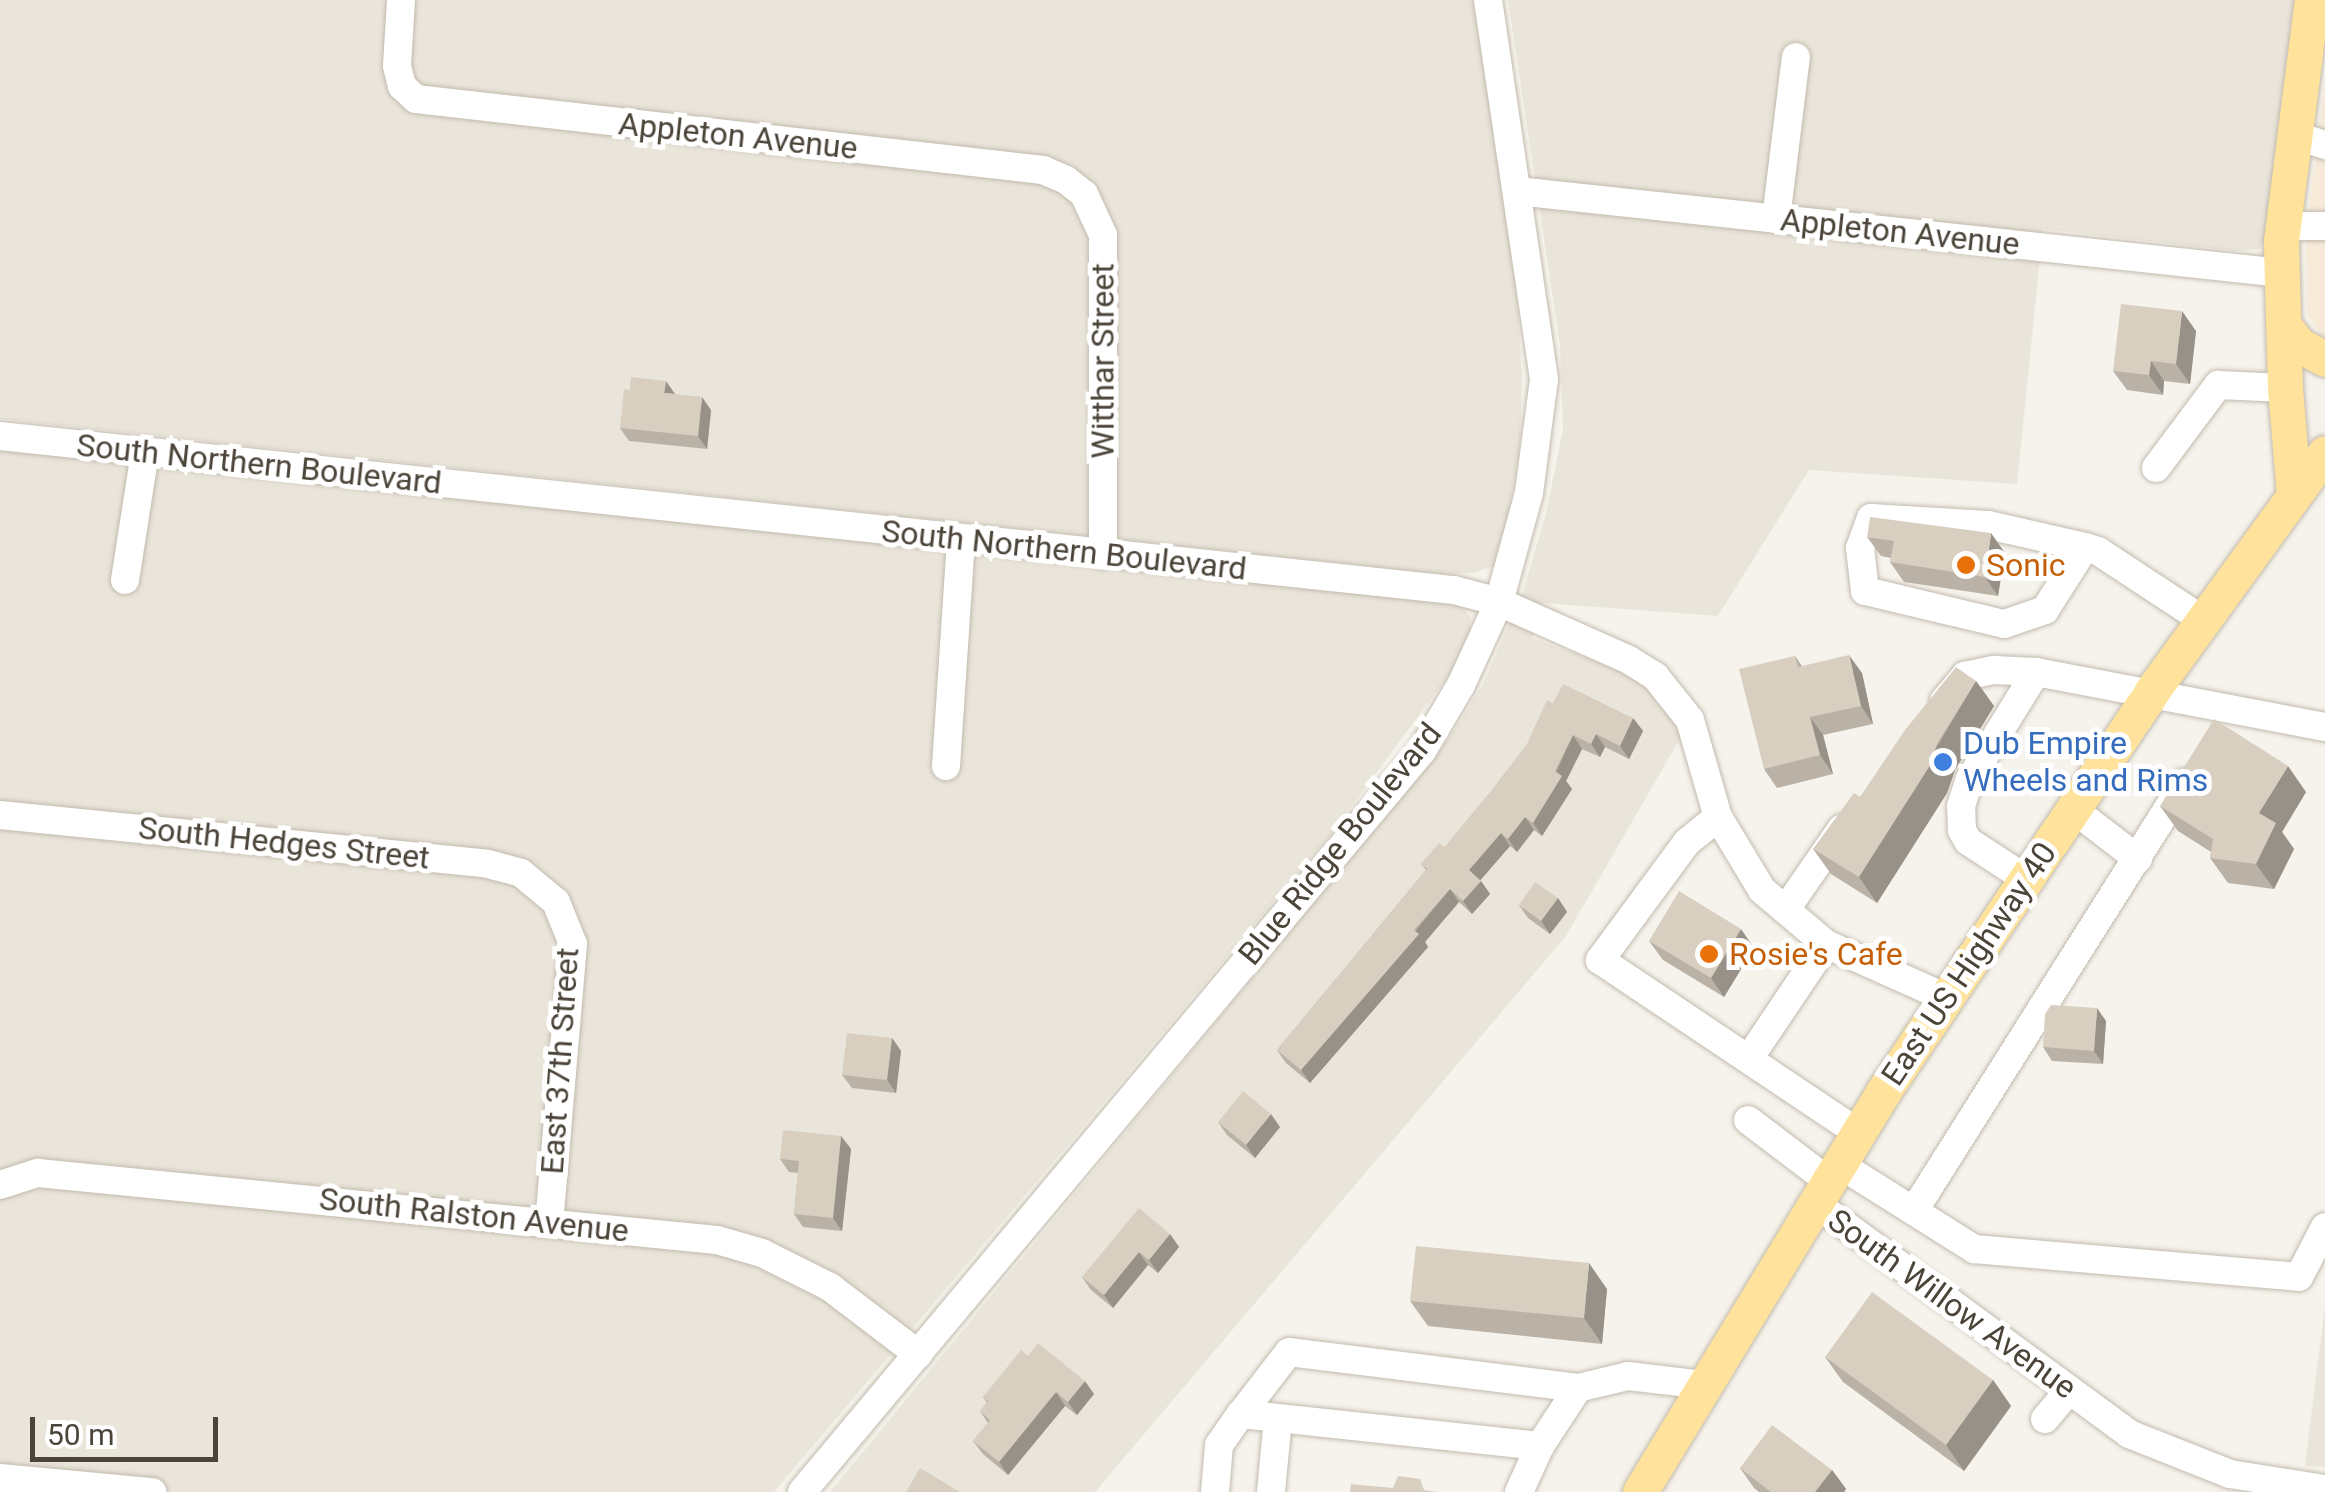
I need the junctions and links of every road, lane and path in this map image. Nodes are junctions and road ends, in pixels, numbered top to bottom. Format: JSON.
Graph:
{"nodes":[{"id":1,"x":401,"y":0,"type":"edge"},
{"id":2,"x":1488,"y":0,"type":"edge"},
{"id":3,"x":2312,"y":0,"type":"edge"},
{"id":4,"x":1796,"y":57,"type":"dead end"},
{"id":5,"x":2310,"y":140,"type":"edge"},
{"id":6,"x":1066,"y":180,"type":"joint"},
{"id":7,"x":1518,"y":191,"type":"junction"},
{"id":8,"x":1776,"y":219,"type":"junction"},
{"id":9,"x":2282,"y":226,"type":"junction"},
{"id":10,"x":2325,"y":226,"type":"edge"},
{"id":11,"x":2282,"y":273,"type":"junction"},
{"id":12,"x":2283,"y":324,"type":"junction"},
{"id":13,"x":2325,"y":359,"type":"edge"},
{"id":14,"x":2285,"y":388,"type":"junction"},
{"id":15,"x":0,"y":436,"type":"edge"},
{"id":16,"x":145,"y":452,"type":"junction"},
{"id":17,"x":2325,"y":453,"type":"edge"},
{"id":18,"x":2156,"y":468,"type":"dead end"},
{"id":19,"x":2294,"y":495,"type":"junction"},
{"id":20,"x":961,"y":539,"type":"junction"},
{"id":21,"x":2085,"y":548,"type":"junction"},
{"id":22,"x":1103,"y":555,"type":"junction"},
{"id":23,"x":124,"y":580,"type":"dead end"},
{"id":24,"x":1499,"y":602,"type":"junction"},
{"id":25,"x":2203,"y":620,"type":"junction"},
{"id":26,"x":2036,"y":672,"type":"junction"},
{"id":27,"x":2152,"y":690,"type":"junction"},
{"id":28,"x":2227,"y":707,"type":"junction"},
{"id":29,"x":1928,"y":721,"type":"edge"},
{"id":30,"x":2325,"y":727,"type":"edge"},
{"id":31,"x":2211,"y":736,"type":"edge"},
{"id":32,"x":946,"y":766,"type":"dead end"},
{"id":33,"x":2195,"y":766,"type":"edge"},
{"id":34,"x":2073,"y":809,"type":"junction"},
{"id":35,"x":1855,"y":812,"type":"edge"},
{"id":36,"x":0,"y":815,"type":"edge"},
{"id":37,"x":1718,"y":817,"type":"junction"},
{"id":38,"x":2138,"y":859,"type":"junction"},
{"id":39,"x":2026,"y":879,"type":"junction"},
{"id":40,"x":556,"y":902,"type":"joint"},
{"id":41,"x":1786,"y":909,"type":"junction"},
{"id":42,"x":1826,"y":944,"type":"junction"},
{"id":43,"x":1948,"y":998,"type":"junction"},
{"id":44,"x":1750,"y":1057,"type":"junction"},
{"id":45,"x":1748,"y":1120,"type":"dead end"},
{"id":46,"x":1858,"y":1133,"type":"junction"},
{"id":47,"x":1827,"y":1182,"type":"junction"},
{"id":48,"x":0,"y":1186,"type":"edge"},
{"id":49,"x":1915,"y":1209,"type":"junction"},
{"id":50,"x":550,"y":1222,"type":"junction"},
{"id":51,"x":2325,"y":1228,"type":"edge"},
{"id":52,"x":918,"y":1354,"type":"junction"},
{"id":53,"x":1705,"y":1386,"type":"junction"},
{"id":54,"x":1578,"y":1388,"type":"junction"},
{"id":55,"x":2080,"y":1398,"type":"junction"},
{"id":56,"x":1241,"y":1414,"type":"junction"},
{"id":57,"x":1278,"y":1418,"type":"junction"},
{"id":58,"x":2045,"y":1419,"type":"dead end"},
{"id":59,"x":1540,"y":1446,"type":"junction"},
{"id":60,"x":0,"y":1478,"type":"edge"},
{"id":61,"x":2325,"y":1489,"type":"edge"},
{"id":62,"x":152,"y":1492,"type":"edge"},
{"id":63,"x":802,"y":1492,"type":"edge"},
{"id":64,"x":1216,"y":1492,"type":"edge"},
{"id":65,"x":1271,"y":1492,"type":"edge"},
{"id":66,"x":1519,"y":1492,"type":"edge"},
{"id":67,"x":1640,"y":1492,"type":"edge"}],
"edges":[{"from":1,"to":6,"type":"street","name":"Appleton Avenue"},
{"from":2,"to":7,"type":"street","name":"Blue Ridge Boulevard"},
{"from":3,"to":5,"type":"main road"},
{"from":4,"to":8,"type":"street"},
{"from":5,"to":9,"type":"main road"},
{"from":6,"to":22,"type":"street","name":"Witthar Street"},
{"from":7,"to":8,"type":"street","name":"Appleton Avenue"},
{"from":7,"to":24,"type":"street","name":"Blue Ridge Boulevard"},
{"from":8,"to":11,"type":"street","name":"Appleton Avenue"},
{"from":9,"to":10,"type":"street"},
{"from":9,"to":11,"type":"main road"},
{"from":11,"to":12,"type":"main road"},
{"from":12,"to":13,"type":"main road"},
{"from":12,"to":14,"type":"main road"},
{"from":14,"to":18,"type":"street"},
{"from":14,"to":19,"type":"main road"},
{"from":15,"to":16,"type":"street","name":"South Northern Boulevard"},
{"from":16,"to":20,"type":"street","name":"South Northern Boulevard"},
{"from":16,"to":23,"type":"street"},
{"from":17,"to":19,"type":"main road","name":"East US Highway 40"},
{"from":19,"to":25,"type":"main road","name":"East US Highway 40"},
{"from":20,"to":22,"type":"street","name":"South Northern Boulevard"},
{"from":20,"to":32,"type":"street"},
{"from":21,"to":21,"type":"street"},
{"from":21,"to":25,"type":"street"},
{"from":22,"to":24,"type":"street","name":"South Northern Boulevard"},
{"from":24,"to":37,"type":"street","name":"South Northern Boulevard"},
{"from":24,"to":52,"type":"street","name":"Blue Ridge Boulevard"},
{"from":25,"to":27,"type":"main road","name":"East US Highway 40"},
{"from":26,"to":27,"type":"street"},
{"from":26,"to":29,"type":"street"},
{"from":26,"to":39,"type":"street"},
{"from":27,"to":28,"type":"street"},
{"from":27,"to":34,"type":"main road","name":"East US Highway 40"},
{"from":28,"to":30,"type":"street"},
{"from":28,"to":31,"type":"street"},
{"from":33,"to":38,"type":"street"},
{"from":34,"to":38,"type":"street"},
{"from":34,"to":39,"type":"main road","name":"East US Highway 40"},
{"from":35,"to":41,"type":"street"},
{"from":36,"to":40,"type":"street","name":"South Hedges Street"},
{"from":37,"to":41,"type":"street","name":"South Northern Boulevard"},
{"from":37,"to":44,"type":"street"},
{"from":38,"to":49,"type":"street"},
{"from":39,"to":43,"type":"main road","name":"East US Highway 40"},
{"from":40,"to":50,"type":"street","name":"East 37th Street"},
{"from":41,"to":42,"type":"street","name":"South Northern Boulevard"},
{"from":42,"to":43,"type":"street","name":"South Northern Boulevard"},
{"from":42,"to":44,"type":"street"},
{"from":43,"to":46,"type":"main road","name":"East US Highway 40"},
{"from":44,"to":46,"type":"street"},
{"from":45,"to":47,"type":"street"},
{"from":46,"to":47,"type":"main road","name":"East US Highway 40"},
{"from":47,"to":49,"type":"street"},
{"from":47,"to":53,"type":"main road","name":"East US Highway 40"},
{"from":47,"to":55,"type":"street","name":"South Willow Avenue"},
{"from":48,"to":50,"type":"street","name":"South Ralston Avenue"},
{"from":49,"to":51,"type":"street"},
{"from":50,"to":52,"type":"street","name":"South Ralston Avenue"},
{"from":52,"to":63,"type":"street","name":"Blue Ridge Boulevard"},
{"from":53,"to":54,"type":"street"},
{"from":53,"to":67,"type":"main road","name":"East US Highway 40"},
{"from":54,"to":56,"type":"street"},
{"from":54,"to":59,"type":"street"},
{"from":55,"to":58,"type":"street"},
{"from":55,"to":61,"type":"street","name":"South Willow Avenue"},
{"from":56,"to":57,"type":"street"},
{"from":56,"to":64,"type":"street"},
{"from":57,"to":59,"type":"street"},
{"from":57,"to":65,"type":"street"},
{"from":59,"to":66,"type":"street"},
{"from":60,"to":62,"type":"street"}]}
